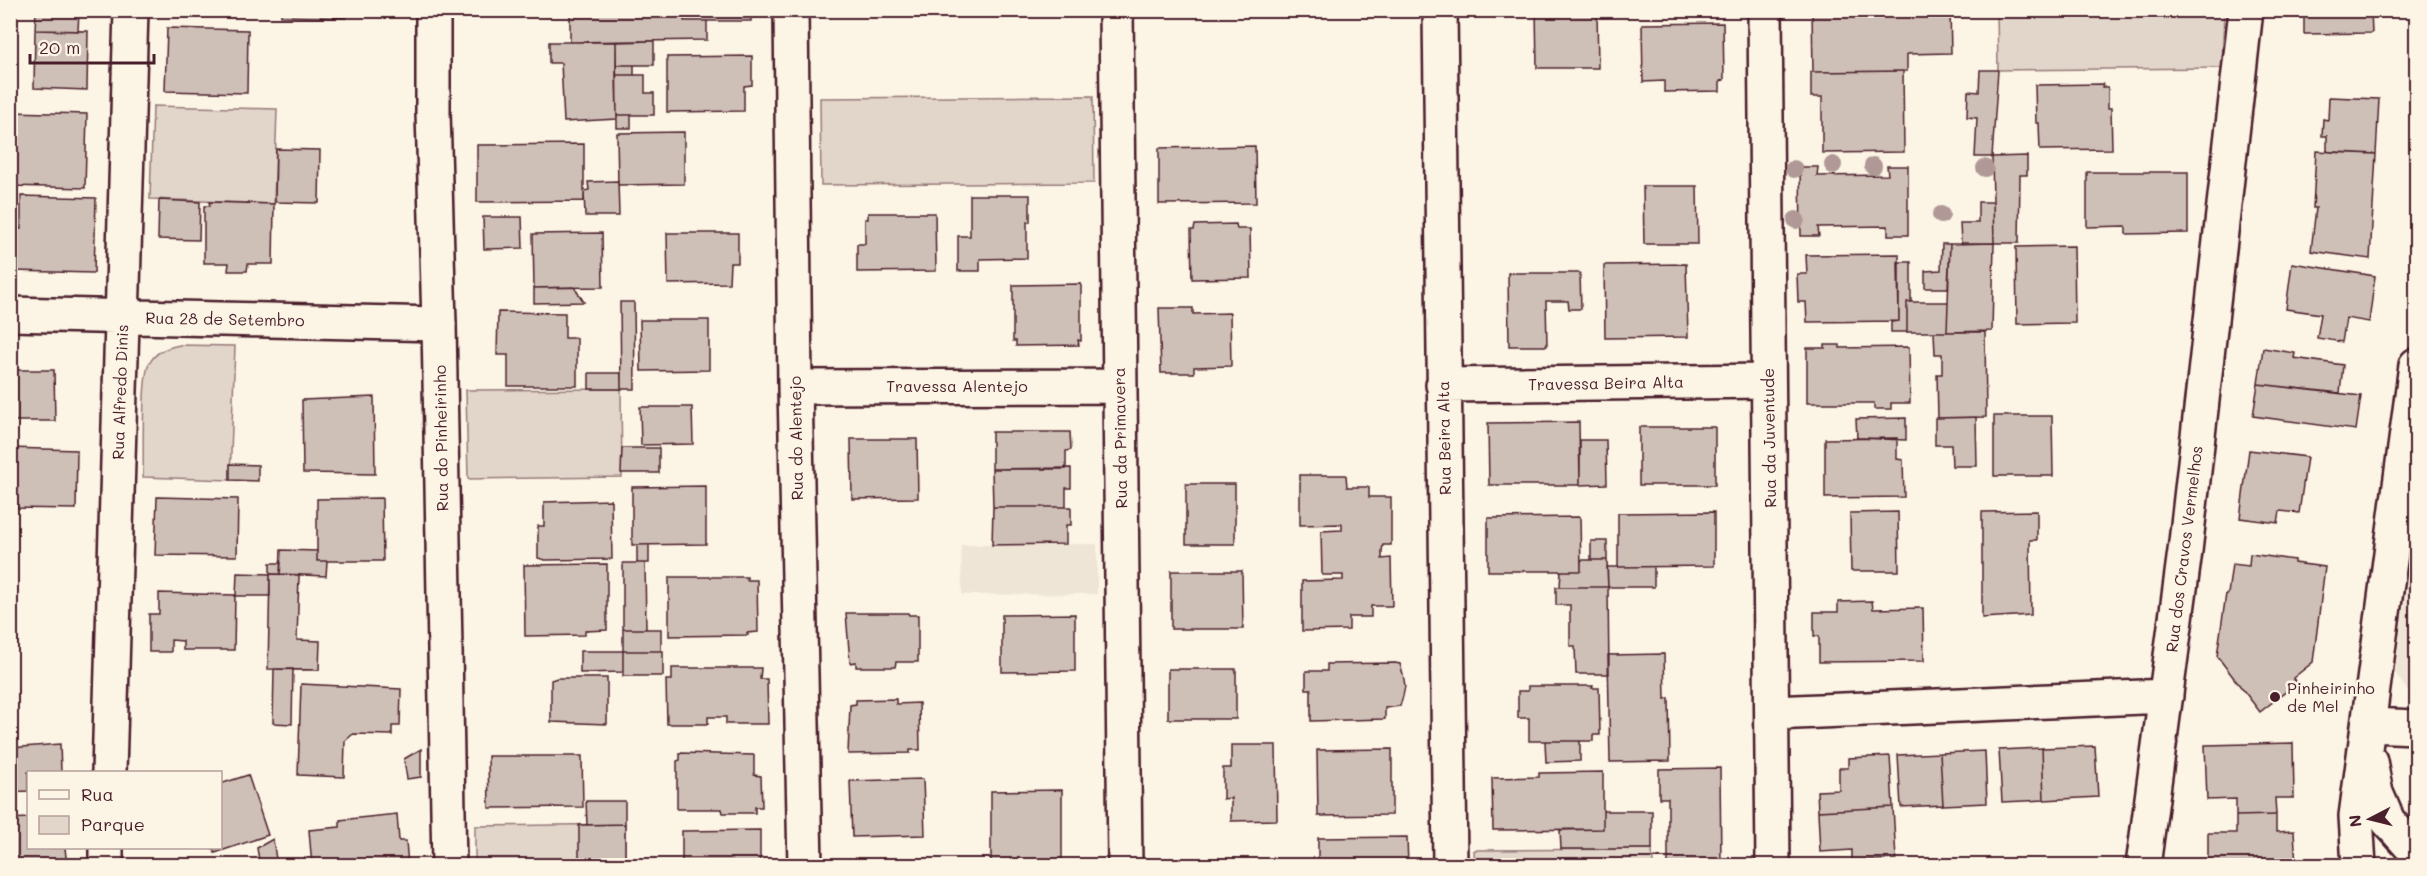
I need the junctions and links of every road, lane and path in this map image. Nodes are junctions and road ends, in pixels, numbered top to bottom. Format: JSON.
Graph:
{"nodes":[{"id":1,"x":131,"y":10,"type":"edge"},
{"id":2,"x":433,"y":10,"type":"edge"},
{"id":3,"x":791,"y":10,"type":"edge"},
{"id":4,"x":1116,"y":10,"type":"edge"},
{"id":5,"x":1440,"y":10,"type":"edge"},
{"id":6,"x":1765,"y":10,"type":"edge"},
{"id":7,"x":2246,"y":10,"type":"edge"},
{"id":8,"x":10,"y":314,"type":"edge"},
{"id":9,"x":123,"y":316,"type":"junction"},
{"id":10,"x":440,"y":324,"type":"junction"},
{"id":11,"x":2416,"y":365,"type":"edge"},
{"id":12,"x":1768,"y":381,"type":"junction"},
{"id":13,"x":1443,"y":385,"type":"junction"},
{"id":14,"x":1119,"y":386,"type":"junction"},
{"id":15,"x":795,"y":387,"type":"junction"},
{"id":16,"x":2166,"y":696,"type":"junction"},
{"id":17,"x":1773,"y":713,"type":"junction"},
{"id":18,"x":2416,"y":726,"type":"edge"},
{"id":19,"x":2368,"y":735,"type":"junction"},
{"id":20,"x":109,"y":771,"type":"edge"},
{"id":21,"x":106,"y":849,"type":"edge"},
{"id":22,"x":2416,"y":852,"type":"edge"},
{"id":23,"x":106,"y":866,"type":"edge"},
{"id":24,"x":449,"y":866,"type":"edge"},
{"id":25,"x":805,"y":866,"type":"edge"},
{"id":26,"x":1125,"y":866,"type":"edge"},
{"id":27,"x":1450,"y":866,"type":"edge"},
{"id":28,"x":1773,"y":866,"type":"edge"},
{"id":29,"x":2143,"y":866,"type":"edge"},
{"id":30,"x":2359,"y":866,"type":"edge"}],
"edges":[{"from":1,"to":9,"type":"street","name":"Rua Alfredo Dinis"},
{"from":2,"to":10,"type":"street","name":"Rua do Pinheirinho"},
{"from":3,"to":15,"type":"street","name":"Rua do Alentejo"},
{"from":4,"to":14,"type":"street","name":"Rua da Primavera"},
{"from":5,"to":13,"type":"street","name":"Rua Beira Alta"},
{"from":6,"to":12,"type":"street","name":"Rua da Juventude"},
{"from":7,"to":16,"type":"street","name":"Rua dos Cravos Vermelhos"},
{"from":8,"to":9,"type":"street","name":"Rua 28 de Setembro"},
{"from":9,"to":10,"type":"street","name":"Rua 28 de Setembro"},
{"from":9,"to":20,"type":"street","name":"Rua Alfredo Dinis"},
{"from":10,"to":24,"type":"street","name":"Rua do Pinheirinho"},
{"from":11,"to":19,"type":"street"},
{"from":12,"to":13,"type":"street","name":"Travessa Beira Alta"},
{"from":12,"to":17,"type":"street","name":"Rua da Juventude"},
{"from":13,"to":27,"type":"street","name":"Rua Beira Alta"},
{"from":14,"to":15,"type":"street","name":"Travessa Alentejo"},
{"from":14,"to":26,"type":"street","name":"Rua da Primavera"},
{"from":15,"to":25,"type":"street","name":"Rua do Alentejo"},
{"from":16,"to":17,"type":"street"},
{"from":16,"to":29,"type":"street","name":"Rua dos Cravos Vermelhos"},
{"from":17,"to":28,"type":"street","name":"Rua da Juventude"},
{"from":18,"to":19,"type":"street"},
{"from":19,"to":22,"type":"street"},
{"from":19,"to":30,"type":"street"},
{"from":21,"to":23,"type":"street"}]}
